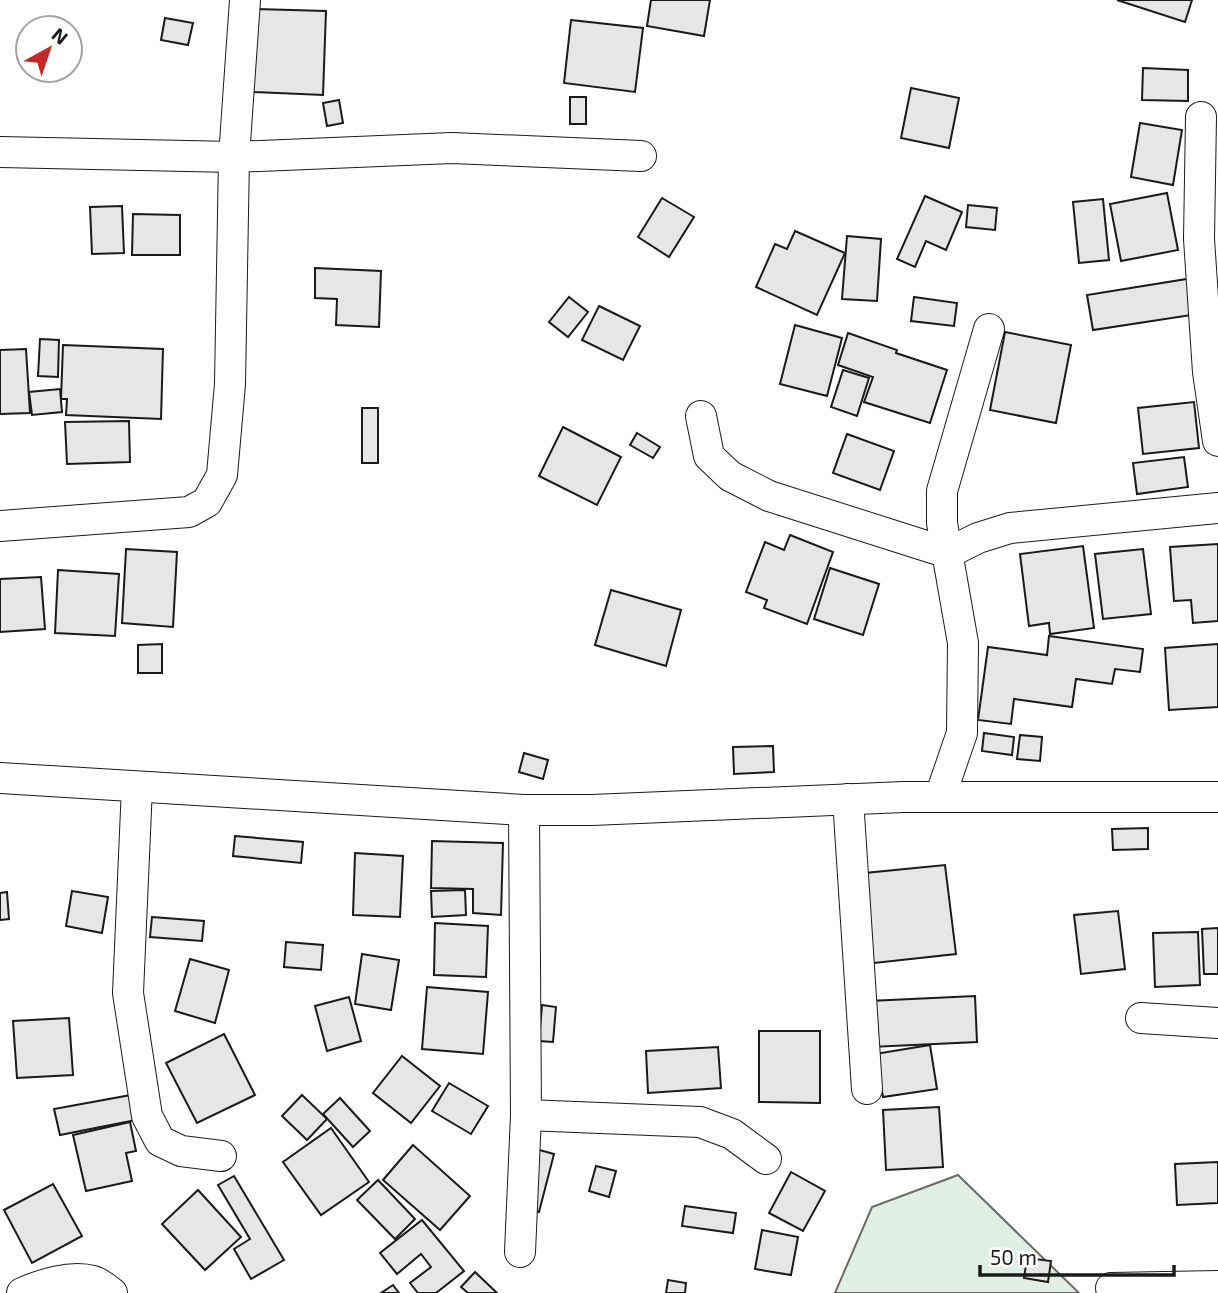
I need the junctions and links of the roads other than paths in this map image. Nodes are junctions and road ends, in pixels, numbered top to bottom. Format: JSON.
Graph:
{"nodes":[{"id":1,"x":245,"y":0,"type":"edge"},
{"id":2,"x":1201,"y":117,"type":"dead end"},
{"id":3,"x":0,"y":152,"type":"edge"},
{"id":4,"x":641,"y":156,"type":"dead end"},
{"id":5,"x":234,"y":158,"type":"junction"},
{"id":6,"x":989,"y":329,"type":"dead end"},
{"id":7,"x":701,"y":416,"type":"dead end"},
{"id":8,"x":1218,"y":441,"type":"edge"},
{"id":9,"x":1218,"y":508,"type":"edge"},
{"id":10,"x":0,"y":526,"type":"edge"},
{"id":11,"x":948,"y":553,"type":"junction"},
{"id":12,"x":0,"y":778,"type":"edge"},
{"id":13,"x":137,"y":787,"type":"junction"},
{"id":14,"x":940,"y":797,"type":"junction"},
{"id":15,"x":1218,"y":797,"type":"edge"},
{"id":16,"x":848,"y":799,"type":"junction"},
{"id":17,"x":524,"y":810,"type":"junction"},
{"id":18,"x":1141,"y":1018,"type":"dead end"},
{"id":19,"x":1218,"y":1023,"type":"edge"},
{"id":20,"x":867,"y":1089,"type":"dead end"},
{"id":21,"x":526,"y":1115,"type":"junction"},
{"id":22,"x":221,"y":1156,"type":"dead end"},
{"id":23,"x":766,"y":1159,"type":"dead end"},
{"id":24,"x":520,"y":1252,"type":"dead end"},
{"id":25,"x":1218,"y":1286,"type":"edge"},
{"id":26,"x":1111,"y":1288,"type":"dead end"},
{"id":27,"x":22,"y":1293,"type":"edge"},
{"id":28,"x":112,"y":1293,"type":"edge"}],
"edges":[{"from":1,"to":5,"type":"street"},
{"from":2,"to":8,"type":"street"},
{"from":3,"to":5,"type":"street"},
{"from":4,"to":5,"type":"street"},
{"from":5,"to":10,"type":"street"},
{"from":6,"to":11,"type":"street"},
{"from":7,"to":11,"type":"street"},
{"from":9,"to":11,"type":"street"},
{"from":11,"to":14,"type":"street"},
{"from":12,"to":13,"type":"street"},
{"from":13,"to":17,"type":"street"},
{"from":13,"to":22,"type":"street"},
{"from":14,"to":15,"type":"street"},
{"from":14,"to":16,"type":"street"},
{"from":16,"to":17,"type":"street"},
{"from":16,"to":20,"type":"street"},
{"from":17,"to":21,"type":"street"},
{"from":18,"to":19,"type":"street"},
{"from":21,"to":23,"type":"street"},
{"from":21,"to":24,"type":"street"},
{"from":25,"to":26,"type":"street"},
{"from":27,"to":28,"type":"street"}]}
